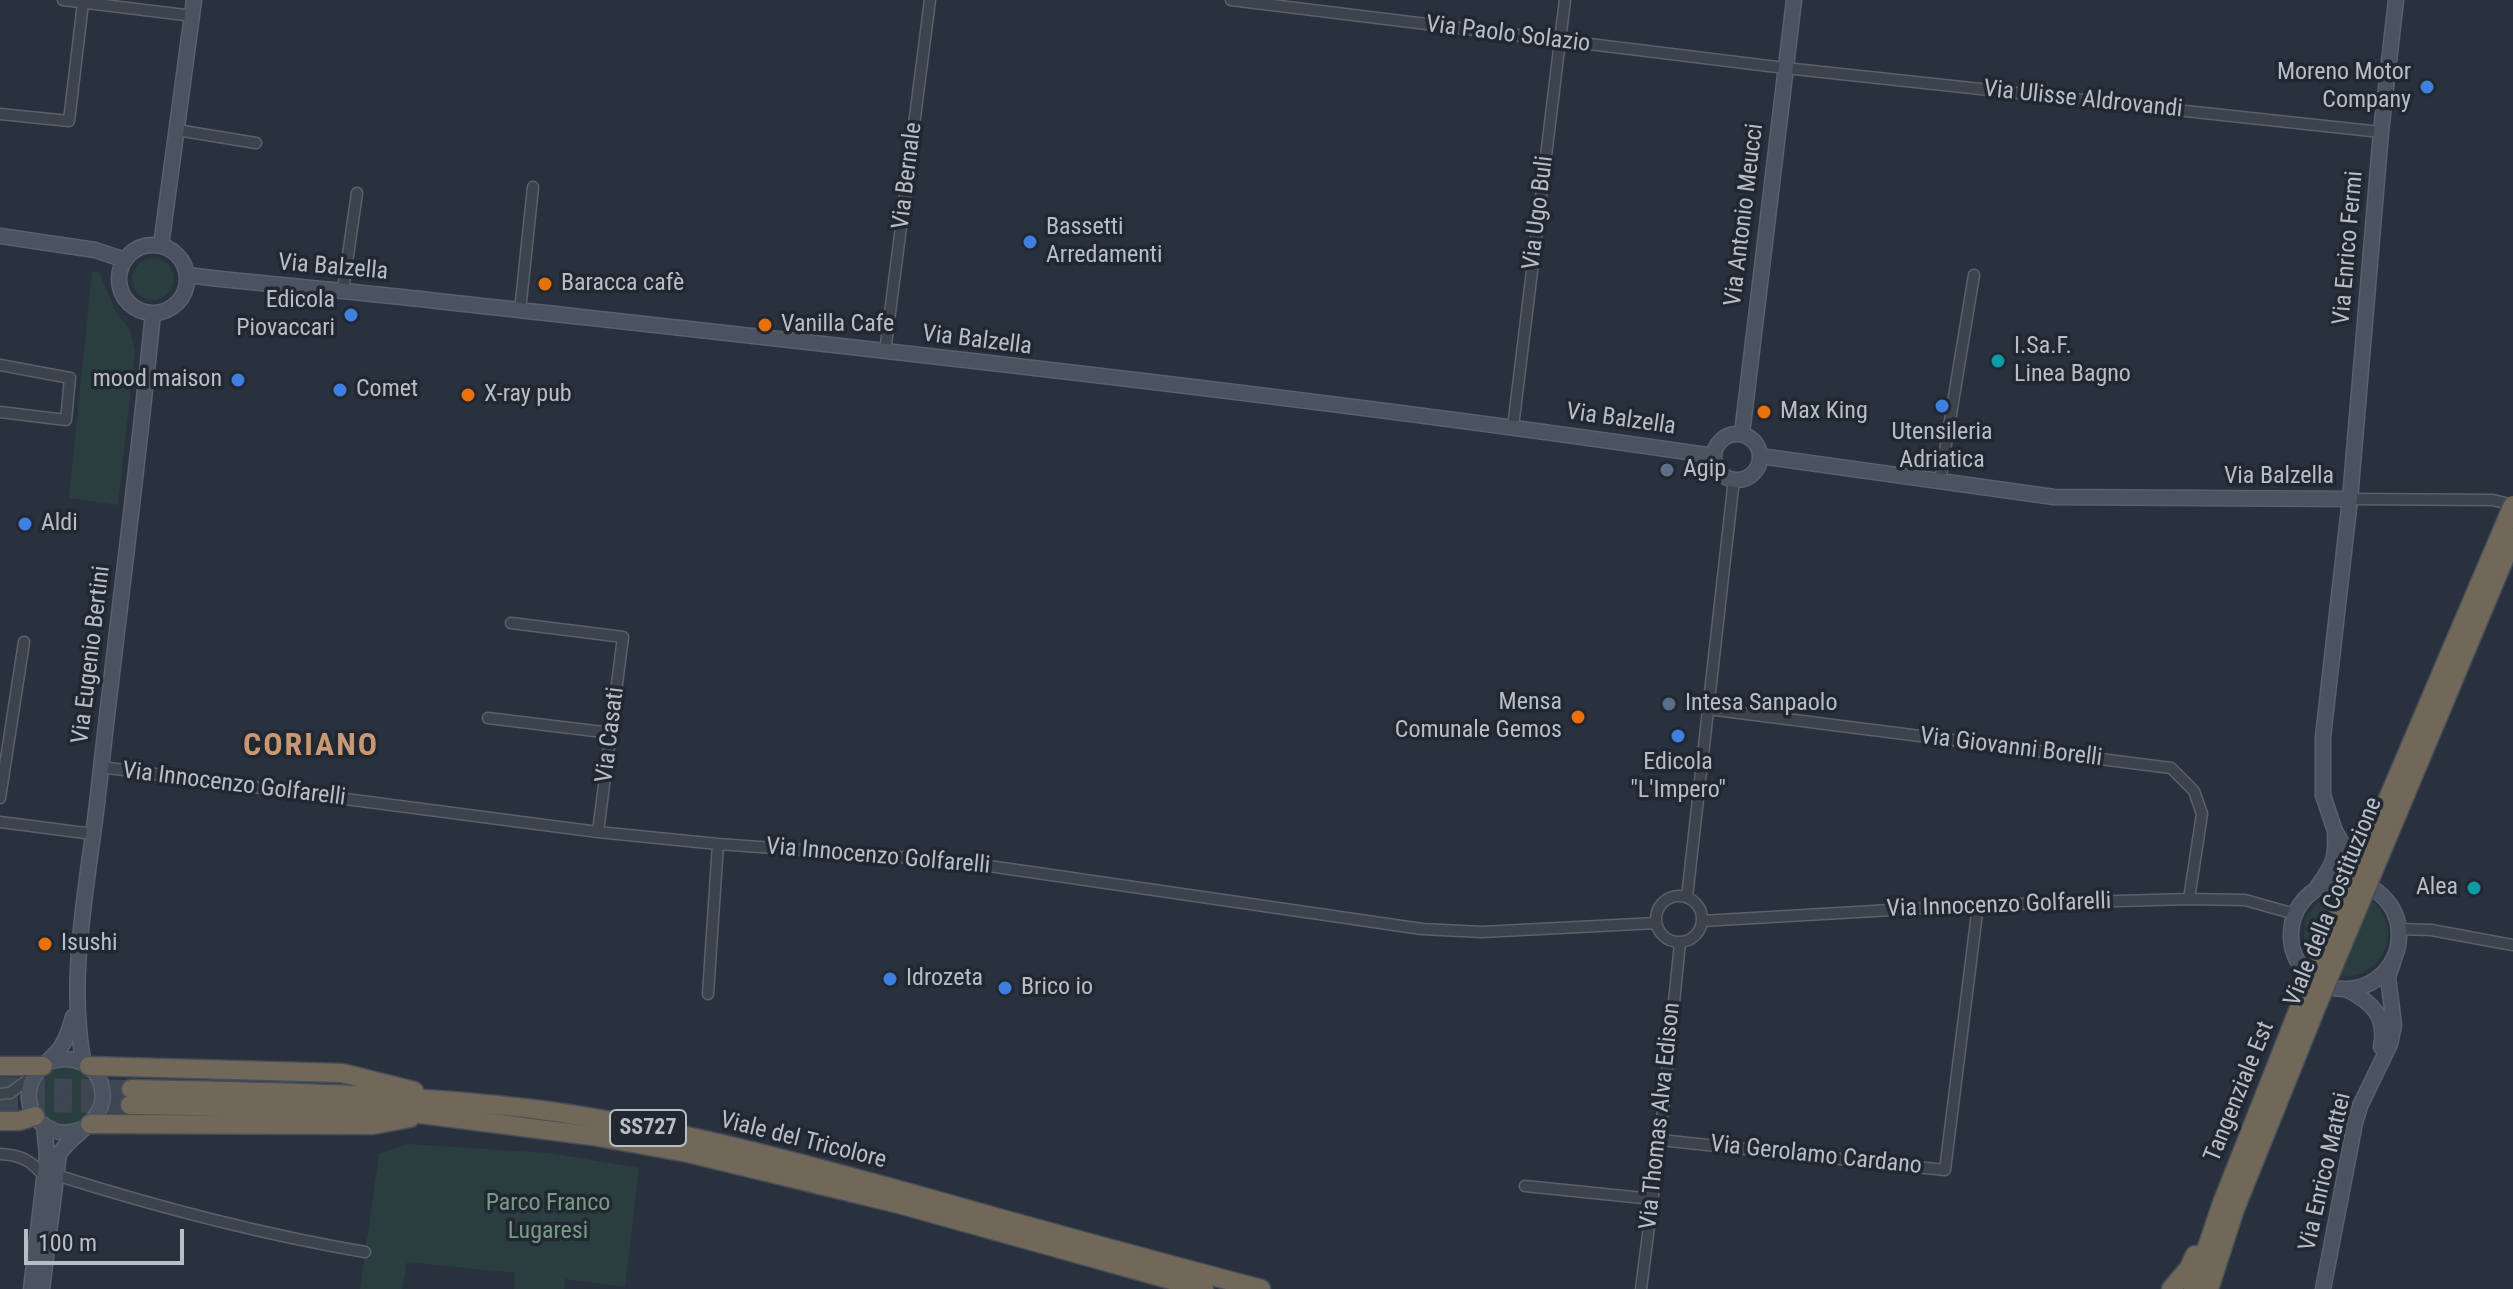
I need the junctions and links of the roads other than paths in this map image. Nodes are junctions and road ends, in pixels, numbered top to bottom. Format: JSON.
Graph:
{"nodes":[{"id":1,"x":63,"y":0,"type":"edge"},
{"id":2,"x":194,"y":0,"type":"edge"},
{"id":3,"x":930,"y":0,"type":"edge"},
{"id":4,"x":1231,"y":0,"type":"edge"},
{"id":5,"x":1565,"y":0,"type":"edge"},
{"id":6,"x":1794,"y":0,"type":"edge"},
{"id":7,"x":2396,"y":0,"type":"edge"},
{"id":8,"x":83,"y":3,"type":"junction"},
{"id":9,"x":193,"y":16,"type":"junction"},
{"id":10,"x":1561,"y":42,"type":"junction"},
{"id":11,"x":1785,"y":68,"type":"junction"},
{"id":12,"x":0,"y":114,"type":"edge"},
{"id":13,"x":177,"y":130,"type":"junction"},
{"id":14,"x":2381,"y":132,"type":"junction"},
{"id":15,"x":256,"y":143,"type":"dead end"},
{"id":16,"x":533,"y":187,"type":"dead end"},
{"id":17,"x":357,"y":193,"type":"dead end"},
{"id":18,"x":0,"y":236,"type":"edge"},
{"id":19,"x":161,"y":246,"type":"junction"},
{"id":20,"x":125,"y":260,"type":"junction"},
{"id":21,"x":187,"y":275,"type":"junction"},
{"id":22,"x":1974,"y":275,"type":"dead end"},
{"id":23,"x":343,"y":290,"type":"junction"},
{"id":24,"x":520,"y":311,"type":"junction"},
{"id":25,"x":153,"y":313,"type":"junction"},
{"id":26,"x":885,"y":352,"type":"junction"},
{"id":27,"x":0,"y":365,"type":"edge"},
{"id":28,"x":0,"y":412,"type":"edge"},
{"id":29,"x":1513,"y":427,"type":"junction"},
{"id":30,"x":1742,"y":434,"type":"junction"},
{"id":31,"x":1714,"y":456,"type":"junction"},
{"id":32,"x":1760,"y":456,"type":"junction"},
{"id":33,"x":1734,"y":479,"type":"junction"},
{"id":34,"x":1940,"y":481,"type":"junction"},
{"id":35,"x":2350,"y":499,"type":"junction"},
{"id":36,"x":2513,"y":505,"type":"edge"},
{"id":37,"x":2513,"y":538,"type":"edge"},
{"id":38,"x":511,"y":623,"type":"dead end"},
{"id":39,"x":24,"y":642,"type":"dead end"},
{"id":40,"x":1708,"y":709,"type":"junction"},
{"id":41,"x":488,"y":718,"type":"dead end"},
{"id":42,"x":611,"y":733,"type":"junction"},
{"id":43,"x":101,"y":767,"type":"junction"},
{"id":44,"x":0,"y":798,"type":"edge"},
{"id":45,"x":0,"y":822,"type":"edge"},
{"id":46,"x":2335,"y":831,"type":"junction"},
{"id":47,"x":598,"y":832,"type":"junction"},
{"id":48,"x":93,"y":834,"type":"junction"},
{"id":49,"x":718,"y":844,"type":"junction"},
{"id":50,"x":2365,"y":884,"type":"junction"},
{"id":51,"x":2316,"y":889,"type":"junction"},
{"id":52,"x":1687,"y":897,"type":"junction"},
{"id":53,"x":2189,"y":899,"type":"junction"},
{"id":54,"x":1978,"y":905,"type":"junction"},
{"id":55,"x":2295,"y":914,"type":"junction"},
{"id":56,"x":1702,"y":921,"type":"junction"},
{"id":57,"x":1656,"y":923,"type":"junction"},
{"id":58,"x":2400,"y":929,"type":"junction"},
{"id":59,"x":1680,"y":943,"type":"junction"},
{"id":60,"x":2513,"y":945,"type":"edge"},
{"id":61,"x":2394,"y":959,"type":"junction"},
{"id":62,"x":2346,"y":989,"type":"junction"},
{"id":63,"x":708,"y":994,"type":"dead end"},
{"id":64,"x":76,"y":1001,"type":"junction"},
{"id":65,"x":2310,"y":1001,"type":"junction"},
{"id":66,"x":86,"y":1065,"type":"junction"},
{"id":67,"x":0,"y":1066,"type":"edge"},
{"id":68,"x":43,"y":1067,"type":"junction"},
{"id":69,"x":2377,"y":1067,"type":"junction"},
{"id":70,"x":0,"y":1094,"type":"edge"},
{"id":71,"x":131,"y":1097,"type":"tunnel mouth"},
{"id":72,"x":435,"y":1107,"type":"junction"},
{"id":73,"x":0,"y":1121,"type":"edge"},
{"id":74,"x":39,"y":1121,"type":"junction"},
{"id":75,"x":86,"y":1126,"type":"junction"},
{"id":76,"x":0,"y":1128,"type":"edge"},
{"id":77,"x":1660,"y":1140,"type":"junction"},
{"id":78,"x":0,"y":1154,"type":"edge"},
{"id":79,"x":50,"y":1177,"type":"junction"},
{"id":80,"x":1525,"y":1186,"type":"dead end"},
{"id":81,"x":1653,"y":1199,"type":"junction"},
{"id":82,"x":2222,"y":1203,"type":"junction"},
{"id":83,"x":365,"y":1252,"type":"dead end"},
{"id":84,"x":1178,"y":1274,"type":"junction"},
{"id":85,"x":31,"y":1289,"type":"edge"},
{"id":86,"x":42,"y":1289,"type":"edge"},
{"id":87,"x":1204,"y":1289,"type":"edge"},
{"id":88,"x":1261,"y":1289,"type":"edge"},
{"id":89,"x":1641,"y":1289,"type":"edge"},
{"id":90,"x":2171,"y":1289,"type":"edge"},
{"id":91,"x":2193,"y":1289,"type":"edge"},
{"id":92,"x":2209,"y":1289,"type":"edge"},
{"id":93,"x":2323,"y":1289,"type":"edge"}],
"edges":[{"from":1,"to":8,"type":"street"},
{"from":2,"to":9,"type":"street"},
{"from":3,"to":26,"type":"street","name":"Via Bernale"},
{"from":4,"to":10,"type":"street","name":"Via Paolo Solazio"},
{"from":5,"to":10,"type":"street","name":"Via Ugo Buli"},
{"from":6,"to":11,"type":"street","name":"Via Antonio Meucci"},
{"from":7,"to":14,"type":"street","name":"Via Enrico Fermi"},
{"from":8,"to":9,"type":"street"},
{"from":8,"to":12,"type":"street"},
{"from":9,"to":13,"type":"street"},
{"from":10,"to":11,"type":"street","name":"Via Paolo Solazio"},
{"from":10,"to":29,"type":"street","name":"Via Ugo Buli"},
{"from":11,"to":14,"type":"street","name":"Via Ulisse Aldrovandi"},
{"from":11,"to":30,"type":"street","name":"Via Antonio Meucci"},
{"from":13,"to":15,"type":"street"},
{"from":13,"to":19,"type":"street"},
{"from":14,"to":35,"type":"street","name":"Via Enrico Fermi"},
{"from":16,"to":24,"type":"street"},
{"from":17,"to":23,"type":"street"},
{"from":18,"to":20,"type":"street"},
{"from":19,"to":20,"type":"street"},
{"from":19,"to":21,"type":"street"},
{"from":20,"to":25,"type":"street"},
{"from":21,"to":23,"type":"street","name":"Via Balzella"},
{"from":21,"to":25,"type":"street"},
{"from":22,"to":34,"type":"street"},
{"from":23,"to":24,"type":"street","name":"Via Balzella"},
{"from":24,"to":26,"type":"street","name":"Via Balzella"},
{"from":25,"to":43,"type":"street","name":"Via Eugenio Bertini"},
{"from":26,"to":29,"type":"street","name":"Via Balzella"},
{"from":27,"to":28,"type":"street"},
{"from":29,"to":31,"type":"street","name":"Via Balzella"},
{"from":30,"to":31,"type":"street"},
{"from":30,"to":32,"type":"street"},
{"from":31,"to":33,"type":"street"},
{"from":32,"to":33,"type":"street"},
{"from":32,"to":34,"type":"street","name":"Via Balzella"},
{"from":33,"to":40,"type":"street"},
{"from":34,"to":35,"type":"street","name":"Via Balzella"},
{"from":35,"to":36,"type":"street","name":"Via Balzella"},
{"from":35,"to":46,"type":"street","name":"Via Enrico Fermi"},
{"from":36,"to":65,"type":"highway","name":"Viale della Costituzione","bridge":true},
{"from":37,"to":65,"type":"highway","name":"Viale della Costituzione","bridge":true},
{"from":38,"to":42,"type":"street","name":"Via Casati"},
{"from":39,"to":44,"type":"street"},
{"from":40,"to":52,"type":"street"},
{"from":40,"to":53,"type":"street","name":"Via Giovanni Borelli"},
{"from":41,"to":42,"type":"street"},
{"from":42,"to":47,"type":"street","name":"Via Casati"},
{"from":43,"to":47,"type":"street","name":"Via Innocenzo Golfarelli"},
{"from":43,"to":48,"type":"street","name":"Via Eugenio Bertini"},
{"from":45,"to":48,"type":"street"},
{"from":46,"to":50,"type":"street"},
{"from":46,"to":51,"type":"street"},
{"from":47,"to":49,"type":"street","name":"Via Innocenzo Golfarelli"},
{"from":48,"to":64,"type":"street","name":"Via Eugenio Bertini"},
{"from":49,"to":57,"type":"street","name":"Via Innocenzo Golfarelli"},
{"from":49,"to":63,"type":"street"},
{"from":50,"to":51,"type":"street"},
{"from":50,"to":58,"type":"street"},
{"from":51,"to":55,"type":"street"},
{"from":52,"to":56,"type":"street"},
{"from":52,"to":57,"type":"street"},
{"from":53,"to":54,"type":"street","name":"Via Innocenzo Golfarelli"},
{"from":53,"to":55,"type":"street","name":"Via Innocenzo Golfarelli"},
{"from":54,"to":56,"type":"street","name":"Via Innocenzo Golfarelli"},
{"from":54,"to":77,"type":"street","name":"Via Gerolamo Cardano"},
{"from":55,"to":62,"type":"street"},
{"from":56,"to":59,"type":"street"},
{"from":57,"to":59,"type":"street"},
{"from":58,"to":60,"type":"street"},
{"from":58,"to":61,"type":"street"},
{"from":59,"to":77,"type":"street","name":"Via Thomas Alva Edison"},
{"from":61,"to":62,"type":"street"},
{"from":61,"to":69,"type":"street","name":"Via Enrico Mattei"},
{"from":62,"to":69,"type":"street","name":"Via Enrico Mattei"},
{"from":64,"to":66,"type":"street","name":"Via Eugenio Bertini"},
{"from":64,"to":68,"type":"street","name":"Via Eugenio Bertini"},
{"from":65,"to":82,"type":"highway","name":"Tangenziale Est"},
{"from":65,"to":92,"type":"highway","name":"Viale della Costituzione"},
{"from":66,"to":68,"type":"street"},
{"from":66,"to":72,"type":"highway"},
{"from":66,"to":75,"type":"street","name":"Via Eugenio Bertini"},
{"from":67,"to":68,"type":"highway"},
{"from":68,"to":70,"type":"street"},
{"from":68,"to":74,"type":"street","name":"Via Eugenio Bertini"},
{"from":69,"to":93,"type":"street","name":"Via Enrico Mattei"},
{"from":71,"to":72,"type":"highway","name":"Viale del Tricolore","number":"SS727"},
{"from":72,"to":75,"type":"highway"},
{"from":72,"to":84,"type":"highway","name":"Viale del Tricolore","number":"SS727"},
{"from":73,"to":74,"type":"highway"},
{"from":74,"to":75,"type":"street"},
{"from":74,"to":76,"type":"street"},
{"from":74,"to":79,"type":"street","name":"Via Eugenio Bertini"},
{"from":75,"to":79,"type":"street","name":"Via Eugenio Bertini"},
{"from":77,"to":81,"type":"street","name":"Via Thomas Alva Edison"},
{"from":78,"to":79,"type":"street"},
{"from":79,"to":83,"type":"street"},
{"from":79,"to":85,"type":"street","name":"Via Eugenio Bertini"},
{"from":79,"to":86,"type":"street","name":"Via Eugenio Bertini"},
{"from":80,"to":81,"type":"street"},
{"from":81,"to":89,"type":"street","name":"Via Thomas Alva Edison"},
{"from":82,"to":90,"type":"highway"},
{"from":82,"to":91,"type":"highway"},
{"from":84,"to":87,"type":"highway","name":"Viale del Tricolore","number":"SS727"},
{"from":84,"to":88,"type":"highway","name":"Viale del Tricolore","number":"SS727"}]}
